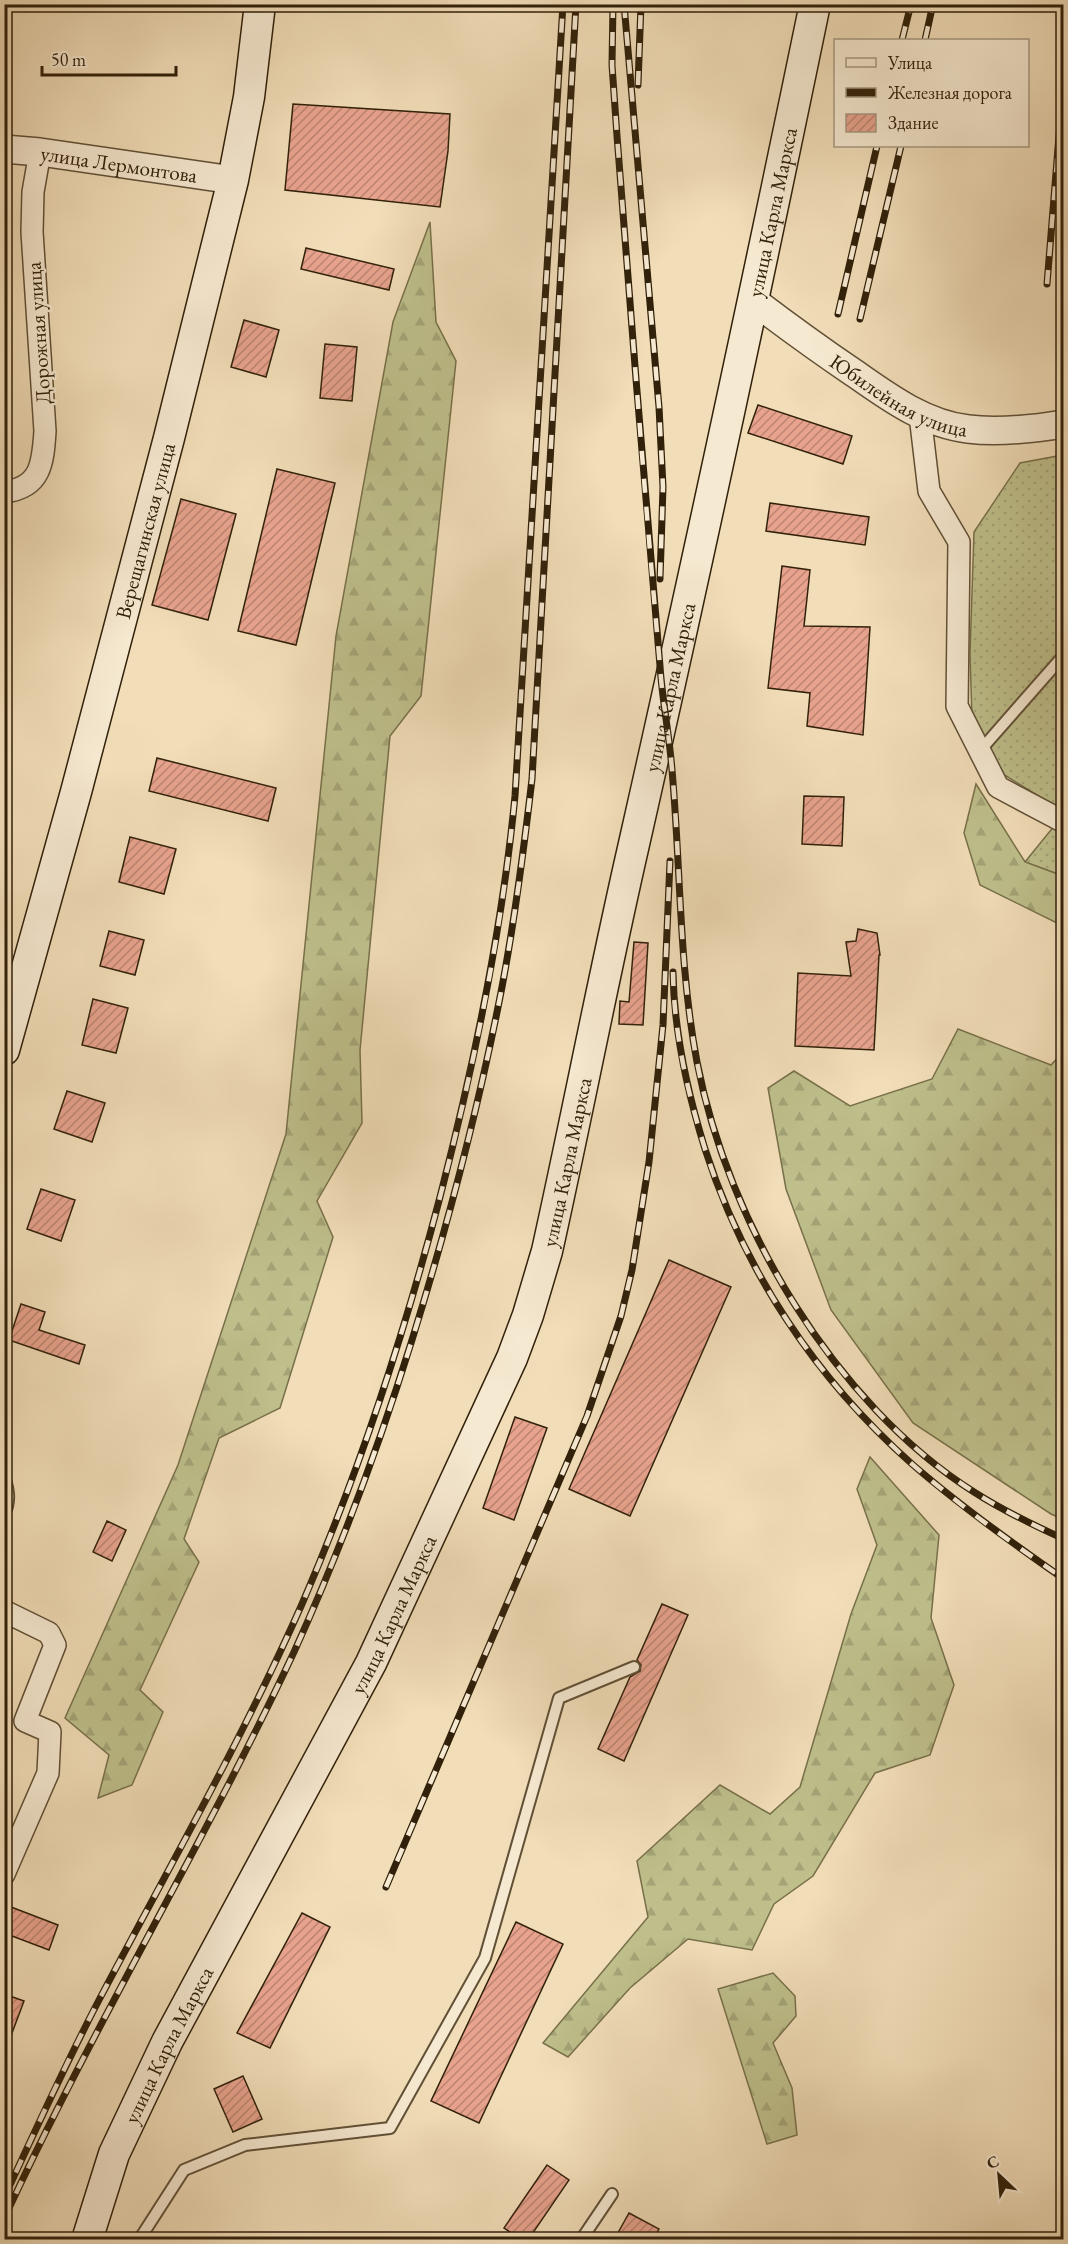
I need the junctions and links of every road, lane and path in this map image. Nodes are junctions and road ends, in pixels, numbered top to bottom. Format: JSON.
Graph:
{"nodes":[{"id":1,"x":260,"y":4,"type":"edge"},
{"id":2,"x":815,"y":4,"type":"edge"},
{"id":3,"x":4,"y":149,"type":"edge"},
{"id":4,"x":40,"y":152,"type":"junction"},
{"id":5,"x":233,"y":180,"type":"junction"},
{"id":6,"x":754,"y":301,"type":"junction"},
{"id":7,"x":920,"y":415,"type":"junction"},
{"id":8,"x":1064,"y":424,"type":"edge"},
{"id":9,"x":4,"y":492,"type":"edge"},
{"id":10,"x":1064,"y":655,"type":"edge"},
{"id":11,"x":985,"y":745,"type":"dead end"},
{"id":12,"x":1064,"y":822,"type":"edge"},
{"id":13,"x":6,"y":1039,"type":"edge"},
{"id":14,"x":4,"y":1476,"type":"edge"},
{"id":15,"x":4,"y":1514,"type":"edge"},
{"id":16,"x":4,"y":1611,"type":"edge"},
{"id":17,"x":634,"y":1667,"type":"dead end"},
{"id":18,"x":4,"y":1874,"type":"edge"},
{"id":19,"x":612,"y":2194,"type":"dead end"},
{"id":20,"x":87,"y":2240,"type":"edge"},
{"id":21,"x":140,"y":2240,"type":"edge"},
{"id":22,"x":581,"y":2240,"type":"edge"}],
"edges":[{"from":1,"to":5,"type":"main road","name":"Верещагинская улица"},
{"from":2,"to":6,"type":"main road","name":"улица Карла Маркса"},
{"from":3,"to":4,"type":"street","name":"улица Лермонтова"},
{"from":4,"to":5,"type":"street","name":"улица Лермонтова"},
{"from":4,"to":9,"type":"street","name":"Дорожная улица"},
{"from":5,"to":13,"type":"main road","name":"Верещагинская улица"},
{"from":6,"to":7,"type":"street","name":"Юбилейная улица"},
{"from":6,"to":20,"type":"main road","name":"улица Карла Маркса"},
{"from":7,"to":8,"type":"street","name":"Юбилейная улица"},
{"from":7,"to":12,"type":"street"},
{"from":10,"to":11,"type":"lane"},
{"from":14,"to":15,"type":"lane"},
{"from":16,"to":18,"type":"street"},
{"from":17,"to":21,"type":"lane"},
{"from":19,"to":22,"type":"lane"}]}
